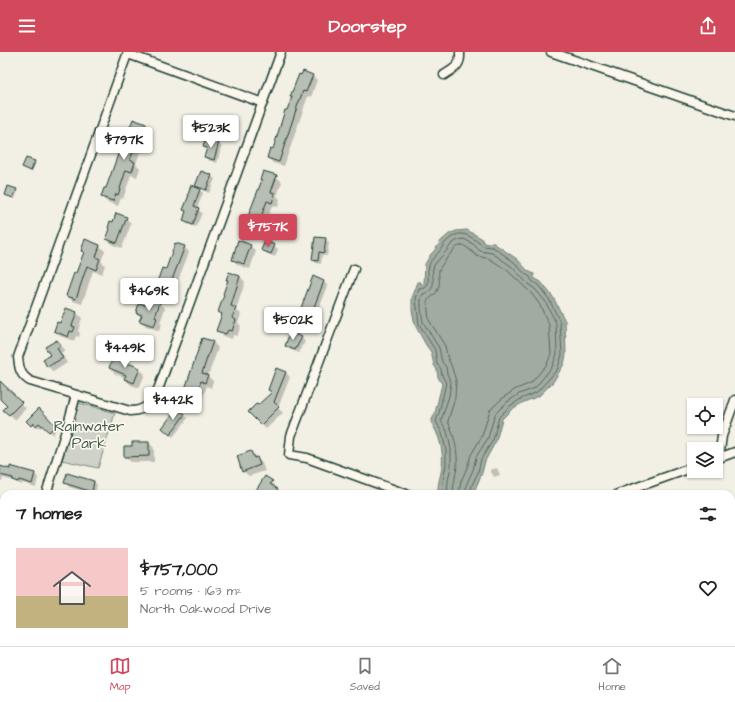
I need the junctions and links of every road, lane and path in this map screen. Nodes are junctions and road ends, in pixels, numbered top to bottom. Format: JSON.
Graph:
{"nodes":[{"id":1,"x":281,"y":52,"type":"edge"},
{"id":2,"x":460,"y":52,"type":"edge"},
{"id":3,"x":551,"y":52,"type":"edge"},
{"id":4,"x":128,"y":53,"type":"edge"},
{"id":5,"x":444,"y":75,"type":"dead end"},
{"id":6,"x":262,"y":103,"type":"junction"},
{"id":7,"x":735,"y":116,"type":"edge"},
{"id":8,"x":354,"y":269,"type":"dead end"},
{"id":9,"x":76,"y":395,"type":"junction"},
{"id":10,"x":735,"y":400,"type":"edge"},
{"id":11,"x":721,"y":442,"type":"edge"},
{"id":12,"x":735,"y":452,"type":"edge"},
{"id":13,"x":723,"y":456,"type":"edge"},
{"id":14,"x":687,"y":469,"type":"edge"},
{"id":15,"x":47,"y":490,"type":"edge"},
{"id":16,"x":395,"y":490,"type":"edge"},
{"id":17,"x":629,"y":490,"type":"edge"}],
"edges":[{"from":1,"to":6,"type":"street"},
{"from":2,"to":5,"type":"street"},
{"from":3,"to":7,"type":"street"},
{"from":4,"to":6,"type":"street"},
{"from":4,"to":9,"type":"street"},
{"from":6,"to":9,"type":"street"},
{"from":8,"to":16,"type":"street"},
{"from":9,"to":15,"type":"street"},
{"from":10,"to":11,"type":"street"},
{"from":12,"to":13,"type":"street"},
{"from":14,"to":17,"type":"street"}]}
